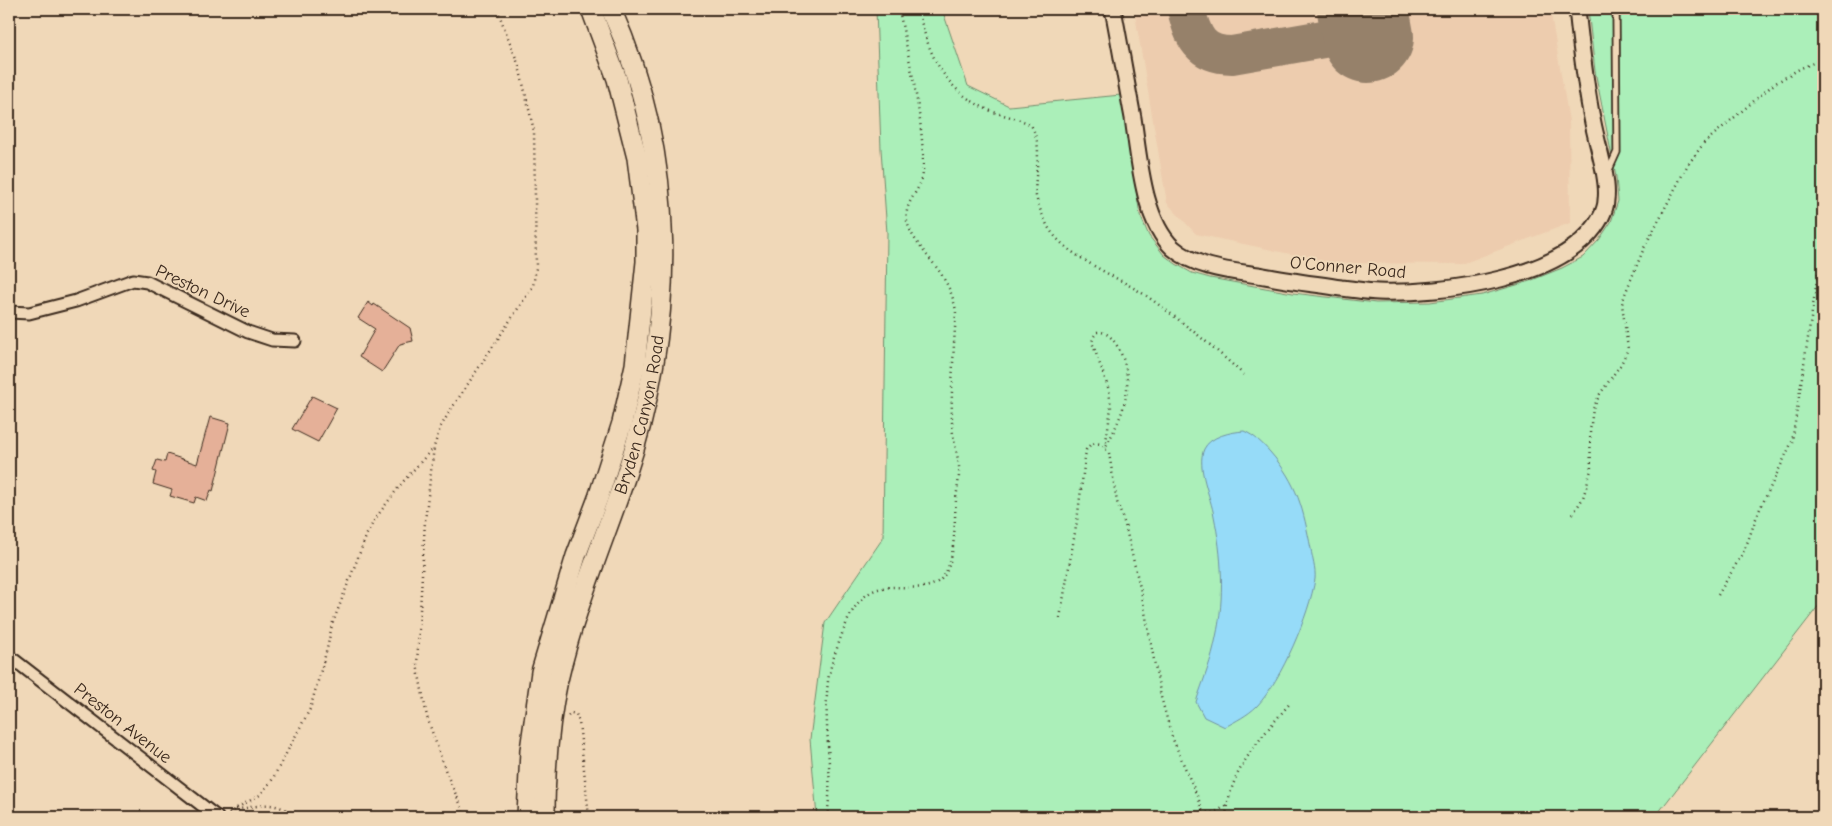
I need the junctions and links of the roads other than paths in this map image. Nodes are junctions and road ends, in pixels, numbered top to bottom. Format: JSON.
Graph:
{"nodes":[{"id":1,"x":591,"y":9,"type":"edge"},
{"id":2,"x":611,"y":9,"type":"edge"},
{"id":3,"x":1114,"y":9,"type":"edge"},
{"id":4,"x":1577,"y":9,"type":"edge"},
{"id":5,"x":1616,"y":9,"type":"edge"},
{"id":6,"x":1605,"y":179,"type":"junction"},
{"id":7,"x":9,"y":312,"type":"edge"},
{"id":8,"x":296,"y":341,"type":"dead end"},
{"id":9,"x":9,"y":656,"type":"edge"},
{"id":10,"x":217,"y":817,"type":"edge"},
{"id":11,"x":527,"y":817,"type":"edge"},
{"id":12,"x":545,"y":817,"type":"edge"}],
"edges":[{"from":1,"to":11,"type":"main road","name":"Bryden Canyon Road"},
{"from":2,"to":12,"type":"main road","name":"Bryden Canyon Road"},
{"from":3,"to":6,"type":"street","name":"O'Conner Road"},
{"from":4,"to":6,"type":"street","name":"O'Conner Road"},
{"from":5,"to":6,"type":"lane"},
{"from":7,"to":8,"type":"street","name":"Preston Drive"},
{"from":9,"to":10,"type":"street","name":"Preston Avenue"}]}
